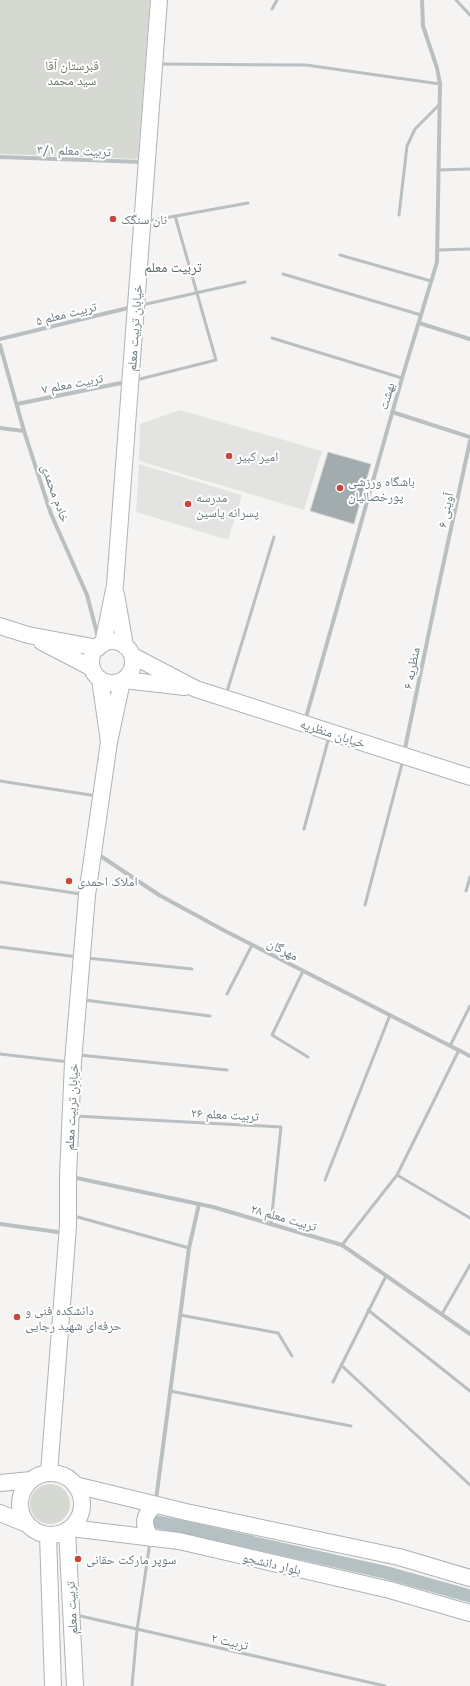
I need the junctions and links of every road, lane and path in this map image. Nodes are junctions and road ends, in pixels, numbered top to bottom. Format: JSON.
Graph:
{"nodes":[{"id":1,"x":159,"y":0,"type":"edge"},
{"id":2,"x":277,"y":0,"type":"edge"},
{"id":3,"x":422,"y":0,"type":"edge"},
{"id":4,"x":456,"y":0,"type":"edge"},
{"id":5,"x":272,"y":9,"type":"dead end"},
{"id":6,"x":470,"y":15,"type":"edge"},
{"id":7,"x":154,"y":64,"type":"junction"},
{"id":8,"x":440,"y":84,"type":"junction"},
{"id":9,"x":441,"y":104,"type":"junction"},
{"id":10,"x":0,"y":157,"type":"edge"},
{"id":11,"x":147,"y":162,"type":"junction"},
{"id":12,"x":470,"y":169,"type":"edge"},
{"id":13,"x":439,"y":170,"type":"junction"},
{"id":14,"x":248,"y":203,"type":"dead end"},
{"id":15,"x":399,"y":215,"type":"dead end"},
{"id":16,"x":175,"y":216,"type":"junction"},
{"id":17,"x":142,"y":222,"type":"junction"},
{"id":18,"x":470,"y":249,"type":"edge"},
{"id":19,"x":438,"y":250,"type":"junction"},
{"id":20,"x":340,"y":254,"type":"dead end"},
{"id":21,"x":283,"y":274,"type":"dead end"},
{"id":22,"x":431,"y":281,"type":"junction"},
{"id":23,"x":245,"y":282,"type":"dead end"},
{"id":24,"x":198,"y":293,"type":"junction"},
{"id":25,"x":136,"y":306,"type":"junction"},
{"id":26,"x":422,"y":315,"type":"junction"},
{"id":27,"x":419,"y":323,"type":"junction"},
{"id":28,"x":272,"y":338,"type":"dead end"},
{"id":29,"x":470,"y":339,"type":"edge"},
{"id":30,"x":0,"y":340,"type":"edge"},
{"id":31,"x":0,"y":345,"type":"edge"},
{"id":32,"x":1,"y":352,"type":"edge"},
{"id":33,"x":402,"y":378,"type":"junction"},
{"id":34,"x":130,"y":381,"type":"junction"},
{"id":35,"x":17,"y":404,"type":"junction"},
{"id":36,"x":392,"y":412,"type":"junction"},
{"id":37,"x":0,"y":428,"type":"edge"},
{"id":38,"x":24,"y":431,"type":"junction"},
{"id":39,"x":470,"y":437,"type":"edge"},
{"id":40,"x":470,"y":441,"type":"edge"},
{"id":41,"x":274,"y":537,"type":"dead end"},
{"id":42,"x":439,"y":584,"type":"joint"},
{"id":43,"x":115,"y":585,"type":"junction"},
{"id":44,"x":0,"y":626,"type":"edge"},
{"id":45,"x":28,"y":635,"type":"junction"},
{"id":46,"x":100,"y":646,"type":"junction"},
{"id":47,"x":129,"y":651,"type":"junction"},
{"id":48,"x":96,"y":674,"type":"junction"},
{"id":49,"x":123,"y":680,"type":"junction"},
{"id":50,"x":196,"y":689,"type":"junction"},
{"id":51,"x":225,"y":698,"type":"junction"},
{"id":52,"x":305,"y":724,"type":"junction"},
{"id":53,"x":330,"y":732,"type":"junction"},
{"id":54,"x":109,"y":742,"type":"junction"},
{"id":55,"x":404,"y":756,"type":"junction"},
{"id":56,"x":470,"y":777,"type":"edge"},
{"id":57,"x":0,"y":781,"type":"edge"},
{"id":58,"x":100,"y":796,"type":"junction"},
{"id":59,"x":304,"y":829,"type":"dead end"},
{"id":60,"x":93,"y":851,"type":"junction"},
{"id":61,"x":470,"y":877,"type":"edge"},
{"id":62,"x":0,"y":882,"type":"edge"},
{"id":63,"x":466,"y":891,"type":"dead end"},
{"id":64,"x":87,"y":895,"type":"junction"},
{"id":65,"x":364,"y":905,"type":"dead end"},
{"id":66,"x":252,"y":945,"type":"junction"},
{"id":67,"x":0,"y":947,"type":"edge"},
{"id":68,"x":82,"y":958,"type":"junction"},
{"id":69,"x":192,"y":969,"type":"dead end"},
{"id":70,"x":303,"y":971,"type":"junction"},
{"id":71,"x":227,"y":994,"type":"dead end"},
{"id":72,"x":78,"y":1000,"type":"junction"},
{"id":73,"x":470,"y":1006,"type":"edge"},
{"id":74,"x":390,"y":1015,"type":"junction"},
{"id":75,"x":210,"y":1016,"type":"dead end"},
{"id":76,"x":450,"y":1046,"type":"junction"},
{"id":77,"x":460,"y":1050,"type":"junction"},
{"id":78,"x":0,"y":1054,"type":"edge"},
{"id":79,"x":470,"y":1056,"type":"edge"},
{"id":80,"x":308,"y":1057,"type":"dead end"},
{"id":81,"x":73,"y":1059,"type":"junction"},
{"id":82,"x":227,"y":1070,"type":"dead end"},
{"id":83,"x":71,"y":1116,"type":"junction"},
{"id":84,"x":397,"y":1175,"type":"junction"},
{"id":85,"x":68,"y":1176,"type":"junction"},
{"id":86,"x":325,"y":1180,"type":"dead end"},
{"id":87,"x":199,"y":1204,"type":"junction"},
{"id":88,"x":68,"y":1214,"type":"junction"},
{"id":89,"x":470,"y":1218,"type":"edge"},
{"id":90,"x":0,"y":1224,"type":"edge"},
{"id":91,"x":271,"y":1224,"type":"junction"},
{"id":92,"x":67,"y":1233,"type":"junction"},
{"id":93,"x":342,"y":1245,"type":"junction"},
{"id":94,"x":189,"y":1248,"type":"junction"},
{"id":95,"x":470,"y":1265,"type":"edge"},
{"id":96,"x":465,"y":1273,"type":"junction"},
{"id":97,"x":386,"y":1276,"type":"junction"},
{"id":98,"x":470,"y":1276,"type":"edge"},
{"id":99,"x":368,"y":1310,"type":"junction"},
{"id":100,"x":442,"y":1314,"type":"junction"},
{"id":101,"x":180,"y":1315,"type":"junction"},
{"id":102,"x":470,"y":1334,"type":"edge"},
{"id":103,"x":292,"y":1356,"type":"dead end"},
{"id":104,"x":341,"y":1365,"type":"junction"},
{"id":105,"x":332,"y":1382,"type":"dead end"},
{"id":106,"x":170,"y":1391,"type":"junction"},
{"id":107,"x":470,"y":1391,"type":"edge"},
{"id":108,"x":351,"y":1426,"type":"dead end"},
{"id":109,"x":49,"y":1473,"type":"junction"},
{"id":110,"x":31,"y":1480,"type":"junction"},
{"id":111,"x":0,"y":1483,"type":"edge"},
{"id":112,"x":75,"y":1484,"type":"junction"},
{"id":113,"x":470,"y":1486,"type":"edge"},
{"id":114,"x":156,"y":1505,"type":"junction"},
{"id":115,"x":0,"y":1514,"type":"edge"},
{"id":116,"x":27,"y":1524,"type":"junction"},
{"id":117,"x":69,"y":1529,"type":"junction"},
{"id":118,"x":48,"y":1535,"type":"junction"},
{"id":119,"x":151,"y":1538,"type":"junction"},
{"id":120,"x":470,"y":1578,"type":"edge"},
{"id":121,"x":470,"y":1613,"type":"edge"},
{"id":122,"x":72,"y":1614,"type":"junction"},
{"id":123,"x":137,"y":1630,"type":"junction"},
{"id":124,"x":53,"y":1686,"type":"edge"},
{"id":125,"x":75,"y":1686,"type":"edge"},
{"id":126,"x":132,"y":1686,"type":"edge"},
{"id":127,"x":385,"y":1686,"type":"edge"}],
"edges":[{"from":1,"to":7,"type":"main road","name":"خیابان تربیت معلم"},
{"from":2,"to":5,"type":"lane"},
{"from":3,"to":8,"type":"street","name":"بهشت"},
{"from":4,"to":6,"type":"lane"},
{"from":7,"to":8,"type":"lane"},
{"from":7,"to":11,"type":"main road","name":"خیابان تربیت معلم"},
{"from":8,"to":9,"type":"street","name":"بهشت"},
{"from":9,"to":13,"type":"street","name":"بهشت"},
{"from":9,"to":15,"type":"lane"},
{"from":10,"to":11,"type":"street","name":"تربیت معلم ۳/۱"},
{"from":11,"to":17,"type":"main road","name":"خیابان تربیت معلم"},
{"from":12,"to":13,"type":"lane"},
{"from":13,"to":19,"type":"street","name":"بهشت"},
{"from":14,"to":16,"type":"lane"},
{"from":16,"to":17,"type":"lane"},
{"from":16,"to":24,"type":"lane"},
{"from":17,"to":25,"type":"main road","name":"خیابان تربیت معلم"},
{"from":18,"to":19,"type":"lane"},
{"from":19,"to":22,"type":"street","name":"بهشت"},
{"from":20,"to":22,"type":"lane"},
{"from":21,"to":26,"type":"lane"},
{"from":22,"to":26,"type":"street","name":"بهشت"},
{"from":23,"to":24,"type":"lane"},
{"from":24,"to":25,"type":"lane"},
{"from":24,"to":34,"type":"lane"},
{"from":25,"to":30,"type":"street","name":"تربیت معلم ۵"},
{"from":25,"to":34,"type":"main road","name":"خیابان تربیت معلم"},
{"from":26,"to":27,"type":"street","name":"بهشت"},
{"from":27,"to":29,"type":"street"},
{"from":27,"to":33,"type":"street","name":"بهشت"},
{"from":28,"to":33,"type":"lane"},
{"from":31,"to":32,"type":"street","name":"خادم محمدی"},
{"from":32,"to":35,"type":"street","name":"خادم محمدی"},
{"from":33,"to":36,"type":"street","name":"بهشت"},
{"from":34,"to":35,"type":"street","name":"تربیت معلم ۷"},
{"from":34,"to":43,"type":"main road","name":"خیابان تربیت معلم"},
{"from":35,"to":38,"type":"street","name":"خادم محمدی"},
{"from":36,"to":39,"type":"street"},
{"from":36,"to":52,"type":"street","name":"بهشت"},
{"from":37,"to":38,"type":"street"},
{"from":38,"to":46,"type":"street","name":"خادم محمدی"},
{"from":40,"to":42,"type":"street","name":"آوینی ۶"},
{"from":41,"to":51,"type":"lane"},
{"from":42,"to":55,"type":"street","name":"منظریه ۶"},
{"from":43,"to":46,"type":"main road"},
{"from":43,"to":47,"type":"main road"},
{"from":44,"to":45,"type":"main road"},
{"from":45,"to":46,"type":"main road"},
{"from":45,"to":48,"type":"main road"},
{"from":46,"to":47,"type":"main road"},
{"from":46,"to":48,"type":"main road"},
{"from":47,"to":49,"type":"main road"},
{"from":47,"to":50,"type":"main road"},
{"from":48,"to":49,"type":"main road"},
{"from":48,"to":54,"type":"main road"},
{"from":49,"to":50,"type":"main road"},
{"from":49,"to":54,"type":"main road","name":"خیابان تربیت معلم"},
{"from":50,"to":51,"type":"main road","name":"خیابان منظریه"},
{"from":51,"to":52,"type":"main road","name":"خیابان منظریه"},
{"from":52,"to":53,"type":"main road","name":"خیابان منظریه"},
{"from":53,"to":55,"type":"main road","name":"خیابان منظریه"},
{"from":53,"to":59,"type":"lane"},
{"from":54,"to":58,"type":"main road","name":"خیابان تربیت معلم"},
{"from":55,"to":56,"type":"main road","name":"خیابان منظریه"},
{"from":55,"to":65,"type":"lane"},
{"from":57,"to":58,"type":"lane"},
{"from":58,"to":60,"type":"main road","name":"خیابان تربیت معلم"},
{"from":60,"to":64,"type":"main road","name":"خیابان تربیت معلم"},
{"from":60,"to":66,"type":"street","name":"مهرگان"},
{"from":61,"to":63,"type":"lane"},
{"from":62,"to":64,"type":"lane"},
{"from":64,"to":68,"type":"main road","name":"خیابان تربیت معلم"},
{"from":66,"to":70,"type":"street","name":"مهرگان"},
{"from":66,"to":71,"type":"lane"},
{"from":67,"to":68,"type":"lane"},
{"from":68,"to":69,"type":"lane"},
{"from":68,"to":72,"type":"main road","name":"خیابان تربیت معلم"},
{"from":70,"to":74,"type":"street","name":"مهرگان"},
{"from":70,"to":80,"type":"lane"},
{"from":72,"to":75,"type":"lane"},
{"from":72,"to":81,"type":"main road","name":"خیابان تربیت معلم"},
{"from":73,"to":76,"type":"lane"},
{"from":74,"to":76,"type":"street","name":"مهرگان"},
{"from":74,"to":86,"type":"lane"},
{"from":76,"to":77,"type":"street","name":"مهرگان"},
{"from":77,"to":79,"type":"street","name":"مهرگان"},
{"from":77,"to":84,"type":"lane"},
{"from":78,"to":81,"type":"lane"},
{"from":81,"to":82,"type":"lane"},
{"from":81,"to":83,"type":"main road","name":"خیابان تربیت معلم"},
{"from":83,"to":85,"type":"main road","name":"خیابان تربیت معلم"},
{"from":83,"to":91,"type":"lane","name":"تربیت معلم ۲۶"},
{"from":84,"to":89,"type":"lane"},
{"from":84,"to":93,"type":"lane"},
{"from":85,"to":87,"type":"street","name":"تربیت معلم ۲۸"},
{"from":85,"to":88,"type":"main road","name":"خیابان تربیت معلم"},
{"from":87,"to":91,"type":"street","name":"تربیت معلم ۲۸"},
{"from":87,"to":94,"type":"street"},
{"from":88,"to":92,"type":"main road","name":"خیابان تربیت معلم"},
{"from":88,"to":94,"type":"lane"},
{"from":90,"to":92,"type":"street"},
{"from":91,"to":93,"type":"street","name":"تربیت معلم ۲۸"},
{"from":92,"to":109,"type":"main road","name":"خیابان تربیت معلم"},
{"from":93,"to":97,"type":"street","name":"تربیت معلم ۲۸"},
{"from":94,"to":101,"type":"street"},
{"from":95,"to":96,"type":"lane"},
{"from":96,"to":98,"type":"lane"},
{"from":96,"to":100,"type":"lane"},
{"from":97,"to":99,"type":"lane"},
{"from":97,"to":100,"type":"street","name":"تربیت معلم ۲۸"},
{"from":99,"to":104,"type":"lane"},
{"from":99,"to":107,"type":"lane"},
{"from":100,"to":102,"type":"street","name":"تربیت معلم ۲۸"},
{"from":101,"to":103,"type":"lane"},
{"from":101,"to":106,"type":"street"},
{"from":104,"to":105,"type":"lane"},
{"from":104,"to":113,"type":"lane"},
{"from":106,"to":108,"type":"lane"},
{"from":106,"to":114,"type":"street"},
{"from":109,"to":110,"type":"main road"},
{"from":109,"to":112,"type":"main road"},
{"from":110,"to":111,"type":"main road"},
{"from":110,"to":116,"type":"main road"},
{"from":112,"to":114,"type":"main road"},
{"from":112,"to":117,"type":"main road"},
{"from":114,"to":119,"type":"main road"},
{"from":114,"to":120,"type":"main road"},
{"from":115,"to":116,"type":"main road"},
{"from":116,"to":118,"type":"main road"},
{"from":117,"to":118,"type":"main road"},
{"from":117,"to":119,"type":"main road","name":"بلوار دانشجو"},
{"from":117,"to":122,"type":"main road","name":"تربیت معلم"},
{"from":118,"to":124,"type":"main road","name":"تربیت معلم"},
{"from":119,"to":121,"type":"main road","name":"بلوار دانشجو"},
{"from":119,"to":123,"type":"lane"},
{"from":122,"to":123,"type":"lane","name":"تربیت ۲"},
{"from":122,"to":125,"type":"main road","name":"تربیت معلم"},
{"from":123,"to":126,"type":"lane"},
{"from":123,"to":127,"type":"lane","name":"تربیت ۲"}]}
